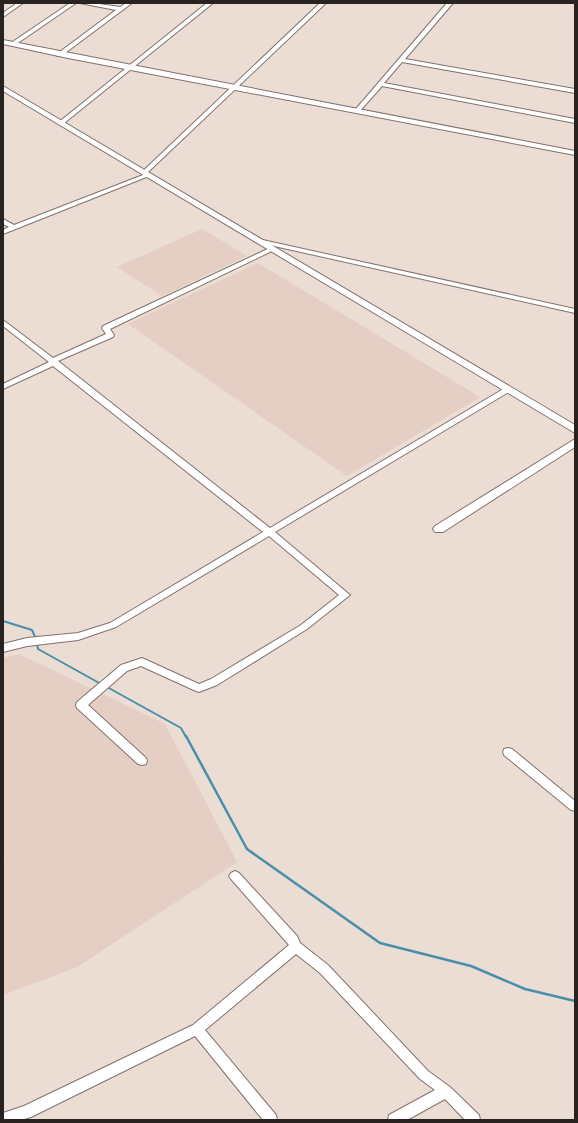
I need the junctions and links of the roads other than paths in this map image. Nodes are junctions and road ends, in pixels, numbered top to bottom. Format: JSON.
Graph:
{"nodes":[{"id":1,"x":20,"y":3,"type":"edge"},
{"id":2,"x":73,"y":3,"type":"edge"},
{"id":3,"x":84,"y":3,"type":"edge"},
{"id":4,"x":129,"y":3,"type":"edge"},
{"id":5,"x":210,"y":3,"type":"edge"},
{"id":6,"x":323,"y":3,"type":"edge"},
{"id":7,"x":450,"y":3,"type":"edge"},
{"id":8,"x":120,"y":9,"type":"junction"},
{"id":9,"x":3,"y":15,"type":"edge"},
{"id":10,"x":3,"y":42,"type":"edge"},
{"id":11,"x":13,"y":44,"type":"junction"},
{"id":12,"x":59,"y":55,"type":"junction"},
{"id":13,"x":401,"y":60,"type":"junction"},
{"id":14,"x":130,"y":68,"type":"junction"},
{"id":15,"x":380,"y":84,"type":"junction"},
{"id":16,"x":3,"y":88,"type":"edge"},
{"id":17,"x":234,"y":88,"type":"junction"},
{"id":18,"x":575,"y":91,"type":"edge"},
{"id":19,"x":356,"y":111,"type":"junction"},
{"id":20,"x":575,"y":121,"type":"edge"},
{"id":21,"x":61,"y":123,"type":"junction"},
{"id":22,"x":575,"y":153,"type":"edge"},
{"id":23,"x":146,"y":174,"type":"junction"},
{"id":24,"x":3,"y":221,"type":"edge"},
{"id":25,"x":14,"y":228,"type":"junction"},
{"id":26,"x":3,"y":232,"type":"edge"},
{"id":27,"x":258,"y":241,"type":"junction"},
{"id":28,"x":272,"y":250,"type":"junction"},
{"id":29,"x":575,"y":311,"type":"edge"},
{"id":30,"x":3,"y":322,"type":"edge"},
{"id":31,"x":54,"y":362,"type":"junction"},
{"id":32,"x":3,"y":387,"type":"edge"},
{"id":33,"x":508,"y":390,"type":"junction"},
{"id":34,"x":575,"y":430,"type":"edge"},
{"id":35,"x":575,"y":442,"type":"edge"},
{"id":36,"x":439,"y":529,"type":"dead end"},
{"id":37,"x":269,"y":532,"type":"junction"},
{"id":38,"x":3,"y":648,"type":"edge"},
{"id":39,"x":508,"y":752,"type":"dead end"},
{"id":40,"x":142,"y":761,"type":"dead end"},
{"id":41,"x":575,"y":807,"type":"edge"},
{"id":42,"x":235,"y":876,"type":"dead end"},
{"id":43,"x":296,"y":947,"type":"junction"},
{"id":44,"x":197,"y":1029,"type":"junction"},
{"id":45,"x":446,"y":1090,"type":"junction"},
{"id":46,"x":3,"y":1119,"type":"edge"},
{"id":47,"x":271,"y":1120,"type":"edge"},
{"id":48,"x":394,"y":1120,"type":"edge"},
{"id":49,"x":474,"y":1120,"type":"edge"}],
"edges":[{"from":1,"to":9,"type":"street"},
{"from":2,"to":11,"type":"street"},
{"from":3,"to":8,"type":"street"},
{"from":4,"to":8,"type":"street"},
{"from":5,"to":14,"type":"street"},
{"from":6,"to":17,"type":"street"},
{"from":7,"to":13,"type":"street"},
{"from":8,"to":12,"type":"street"},
{"from":10,"to":11,"type":"street"},
{"from":11,"to":12,"type":"street"},
{"from":12,"to":14,"type":"street"},
{"from":13,"to":15,"type":"street"},
{"from":13,"to":18,"type":"street"},
{"from":14,"to":17,"type":"street"},
{"from":14,"to":21,"type":"street"},
{"from":15,"to":19,"type":"street"},
{"from":15,"to":20,"type":"street"},
{"from":16,"to":21,"type":"street"},
{"from":17,"to":19,"type":"street"},
{"from":17,"to":23,"type":"street"},
{"from":19,"to":22,"type":"street"},
{"from":21,"to":23,"type":"street"},
{"from":23,"to":25,"type":"street"},
{"from":23,"to":27,"type":"street"},
{"from":24,"to":25,"type":"street"},
{"from":25,"to":26,"type":"street"},
{"from":27,"to":28,"type":"street"},
{"from":27,"to":29,"type":"street"},
{"from":28,"to":31,"type":"street"},
{"from":28,"to":33,"type":"street"},
{"from":30,"to":31,"type":"street"},
{"from":31,"to":32,"type":"street"},
{"from":31,"to":37,"type":"street"},
{"from":33,"to":34,"type":"street"},
{"from":33,"to":37,"type":"street"},
{"from":35,"to":36,"type":"street"},
{"from":37,"to":38,"type":"street"},
{"from":37,"to":40,"type":"street"},
{"from":39,"to":41,"type":"street"},
{"from":42,"to":43,"type":"street"},
{"from":43,"to":44,"type":"street"},
{"from":43,"to":45,"type":"street"},
{"from":44,"to":46,"type":"street"},
{"from":44,"to":47,"type":"street"},
{"from":45,"to":48,"type":"street"},
{"from":45,"to":49,"type":"street"}]}
